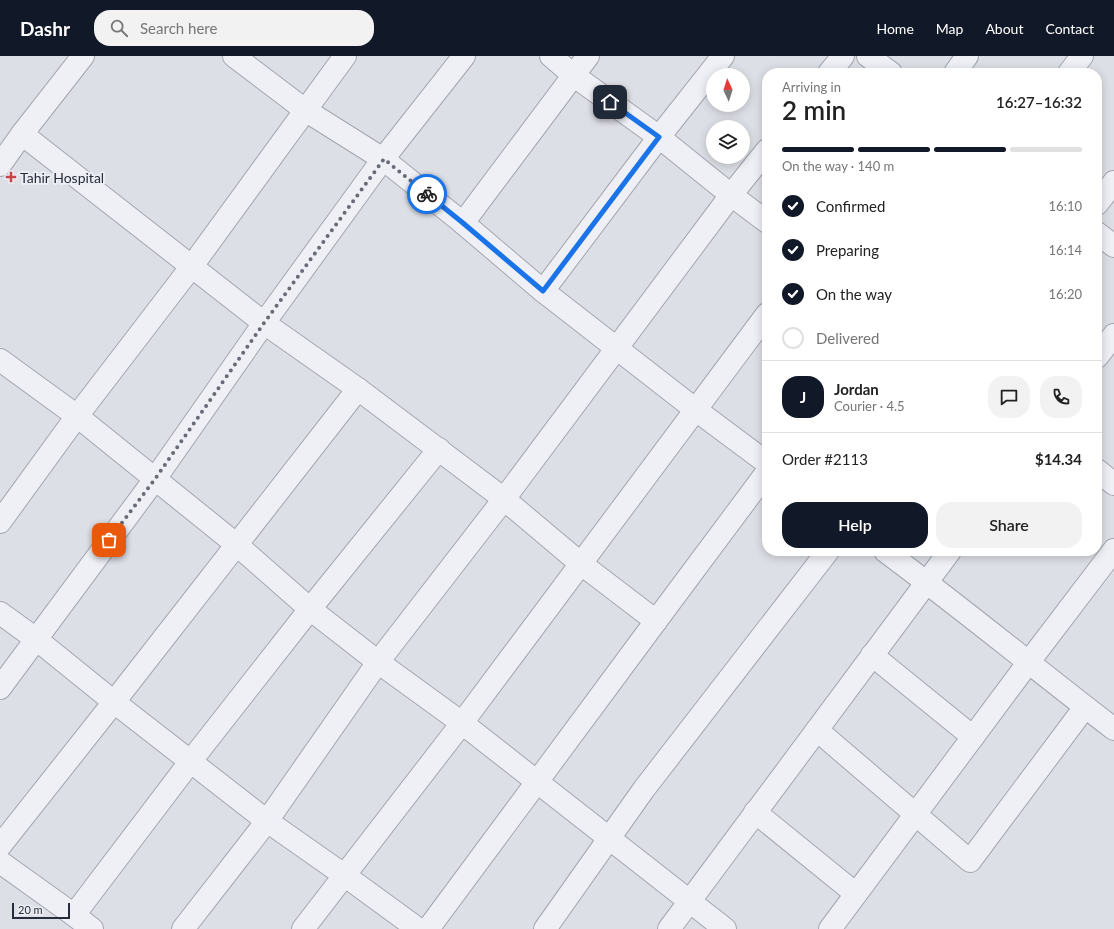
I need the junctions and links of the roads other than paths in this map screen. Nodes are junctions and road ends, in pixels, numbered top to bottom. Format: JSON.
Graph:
{"nodes":[{"id":1,"x":83,"y":56,"type":"edge"},
{"id":2,"x":234,"y":56,"type":"edge"},
{"id":3,"x":345,"y":56,"type":"edge"},
{"id":4,"x":464,"y":56,"type":"edge"},
{"id":5,"x":551,"y":56,"type":"edge"},
{"id":6,"x":588,"y":56,"type":"edge"},
{"id":7,"x":723,"y":56,"type":"edge"},
{"id":8,"x":843,"y":56,"type":"edge"},
{"id":9,"x":868,"y":56,"type":"edge"},
{"id":10,"x":967,"y":56,"type":"edge"},
{"id":11,"x":1082,"y":56,"type":"edge"},
{"id":12,"x":833,"y":68,"type":"edge"},
{"id":13,"x":884,"y":68,"type":"edge"},
{"id":14,"x":959,"y":68,"type":"edge"},
{"id":15,"x":1073,"y":68,"type":"edge"},
{"id":16,"x":573,"y":75,"type":"junction"},
{"id":17,"x":305,"y":110,"type":"junction"},
{"id":18,"x":22,"y":134,"type":"junction"},
{"id":19,"x":659,"y":137,"type":"junction"},
{"id":20,"x":762,"y":156,"type":"edge"},
{"id":21,"x":384,"y":159,"type":"junction"},
{"id":22,"x":0,"y":165,"type":"edge"},
{"id":23,"x":1114,"y":182,"type":"edge"},
{"id":24,"x":731,"y":195,"type":"junction"},
{"id":25,"x":1102,"y":198,"type":"edge"},
{"id":26,"x":762,"y":218,"type":"edge"},
{"id":27,"x":463,"y":223,"type":"junction"},
{"id":28,"x":1102,"y":237,"type":"edge"},
{"id":29,"x":1114,"y":246,"type":"edge"},
{"id":30,"x":192,"y":266,"type":"junction"},
{"id":31,"x":543,"y":291,"type":"junction"},
{"id":32,"x":762,"y":321,"type":"edge"},
{"id":33,"x":264,"y":323,"type":"junction"},
{"id":34,"x":1114,"y":335,"type":"edge"},
{"id":35,"x":617,"y":349,"type":"junction"},
{"id":36,"x":1102,"y":351,"type":"edge"},
{"id":37,"x":0,"y":360,"type":"edge"},
{"id":38,"x":358,"y":389,"type":"junction"},
{"id":39,"x":696,"y":410,"type":"junction"},
{"id":40,"x":77,"y":416,"type":"junction"},
{"id":41,"x":439,"y":450,"type":"junction"},
{"id":42,"x":762,"y":459,"type":"edge"},
{"id":43,"x":1102,"y":474,"type":"edge"},
{"id":44,"x":155,"y":479,"type":"junction"},
{"id":45,"x":762,"y":479,"type":"edge"},
{"id":46,"x":1114,"y":484,"type":"edge"},
{"id":47,"x":504,"y":499,"type":"junction"},
{"id":48,"x":0,"y":522,"type":"edge"},
{"id":49,"x":237,"y":545,"type":"junction"},
{"id":50,"x":1114,"y":550,"type":"edge"},
{"id":51,"x":824,"y":556,"type":"edge"},
{"id":52,"x":892,"y":556,"type":"edge"},
{"id":53,"x":946,"y":556,"type":"edge"},
{"id":54,"x":580,"y":563,"type":"junction"},
{"id":55,"x":927,"y":582,"type":"junction"},
{"id":56,"x":310,"y":609,"type":"junction"},
{"id":57,"x":0,"y":613,"type":"edge"},
{"id":58,"x":656,"y":621,"type":"junction"},
{"id":59,"x":36,"y":639,"type":"junction"},
{"id":60,"x":872,"y":655,"type":"junction"},
{"id":61,"x":378,"y":662,"type":"junction"},
{"id":62,"x":1028,"y":663,"type":"junction"},
{"id":63,"x":0,"y":688,"type":"edge"},
{"id":64,"x":114,"y":702,"type":"junction"},
{"id":65,"x":1085,"y":707,"type":"junction"},
{"id":66,"x":462,"y":723,"type":"junction"},
{"id":67,"x":1114,"y":729,"type":"edge"},
{"id":68,"x":817,"y":730,"type":"junction"},
{"id":69,"x":973,"y":736,"type":"junction"},
{"id":70,"x":190,"y":762,"type":"junction"},
{"id":71,"x":537,"y":782,"type":"junction"},
{"id":72,"x":755,"y":812,"type":"junction"},
{"id":73,"x":915,"y":814,"type":"junction"},
{"id":74,"x":267,"y":821,"type":"junction"},
{"id":75,"x":609,"y":838,"type":"junction"},
{"id":76,"x":0,"y":846,"type":"edge"},
{"id":77,"x":0,"y":862,"type":"edge"},
{"id":78,"x":344,"y":875,"type":"junction"},
{"id":79,"x":856,"y":894,"type":"junction"},
{"id":80,"x":689,"y":901,"type":"junction"},
{"id":81,"x":74,"y":915,"type":"junction"},
{"id":82,"x":92,"y":929,"type":"edge"},
{"id":83,"x":183,"y":929,"type":"edge"},
{"id":84,"x":303,"y":929,"type":"edge"},
{"id":85,"x":418,"y":929,"type":"edge"},
{"id":86,"x":428,"y":929,"type":"edge"},
{"id":87,"x":545,"y":929,"type":"edge"},
{"id":88,"x":669,"y":929,"type":"edge"},
{"id":89,"x":725,"y":929,"type":"edge"},
{"id":90,"x":830,"y":929,"type":"edge"}],
"edges":[{"from":1,"to":18,"type":"street"},
{"from":2,"to":17,"type":"street"},
{"from":3,"to":17,"type":"street"},
{"from":4,"to":21,"type":"street"},
{"from":5,"to":16,"type":"street"},
{"from":6,"to":16,"type":"street"},
{"from":7,"to":19,"type":"street"},
{"from":8,"to":12,"type":"street"},
{"from":9,"to":13,"type":"street"},
{"from":10,"to":14,"type":"street"},
{"from":11,"to":15,"type":"street"},
{"from":16,"to":19,"type":"street"},
{"from":16,"to":27,"type":"street"},
{"from":17,"to":21,"type":"street"},
{"from":17,"to":30,"type":"street"},
{"from":18,"to":22,"type":"street"},
{"from":18,"to":30,"type":"street"},
{"from":19,"to":24,"type":"street"},
{"from":19,"to":31,"type":"street"},
{"from":20,"to":24,"type":"street"},
{"from":21,"to":27,"type":"street"},
{"from":21,"to":33,"type":"street"},
{"from":23,"to":25,"type":"street"},
{"from":24,"to":26,"type":"street"},
{"from":24,"to":35,"type":"street"},
{"from":27,"to":31,"type":"street"},
{"from":28,"to":29,"type":"street"},
{"from":30,"to":33,"type":"street"},
{"from":30,"to":40,"type":"street"},
{"from":31,"to":35,"type":"street"},
{"from":32,"to":39,"type":"street"},
{"from":33,"to":38,"type":"street"},
{"from":33,"to":44,"type":"street"},
{"from":34,"to":36,"type":"street"},
{"from":35,"to":39,"type":"street"},
{"from":35,"to":47,"type":"street"},
{"from":37,"to":40,"type":"street"},
{"from":38,"to":41,"type":"street"},
{"from":38,"to":49,"type":"street"},
{"from":39,"to":42,"type":"street"},
{"from":39,"to":54,"type":"street"},
{"from":40,"to":44,"type":"street"},
{"from":40,"to":48,"type":"street"},
{"from":41,"to":47,"type":"street"},
{"from":41,"to":56,"type":"street"},
{"from":43,"to":46,"type":"street"},
{"from":44,"to":49,"type":"street"},
{"from":44,"to":59,"type":"street"},
{"from":45,"to":58,"type":"street"},
{"from":47,"to":54,"type":"street"},
{"from":47,"to":61,"type":"street"},
{"from":49,"to":56,"type":"street"},
{"from":49,"to":64,"type":"street"},
{"from":50,"to":62,"type":"street"},
{"from":51,"to":75,"type":"street"},
{"from":52,"to":55,"type":"street"},
{"from":53,"to":55,"type":"street"},
{"from":54,"to":58,"type":"street"},
{"from":54,"to":66,"type":"street"},
{"from":55,"to":60,"type":"street"},
{"from":55,"to":62,"type":"street"},
{"from":56,"to":61,"type":"street"},
{"from":56,"to":70,"type":"street"},
{"from":57,"to":59,"type":"street"},
{"from":58,"to":71,"type":"street"},
{"from":59,"to":63,"type":"street"},
{"from":59,"to":64,"type":"street"},
{"from":60,"to":68,"type":"street"},
{"from":60,"to":69,"type":"street"},
{"from":61,"to":66,"type":"street"},
{"from":61,"to":74,"type":"street"},
{"from":62,"to":65,"type":"street"},
{"from":62,"to":69,"type":"street"},
{"from":64,"to":70,"type":"street"},
{"from":64,"to":76,"type":"street"},
{"from":65,"to":67,"type":"street"},
{"from":65,"to":73,"type":"street"},
{"from":66,"to":71,"type":"street"},
{"from":66,"to":78,"type":"street"},
{"from":68,"to":72,"type":"street"},
{"from":68,"to":73,"type":"street"},
{"from":69,"to":73,"type":"street"},
{"from":70,"to":74,"type":"street"},
{"from":70,"to":81,"type":"street"},
{"from":71,"to":75,"type":"street"},
{"from":71,"to":86,"type":"street"},
{"from":72,"to":79,"type":"street"},
{"from":72,"to":80,"type":"street"},
{"from":73,"to":79,"type":"street"},
{"from":74,"to":78,"type":"street"},
{"from":74,"to":83,"type":"street"},
{"from":75,"to":80,"type":"street"},
{"from":75,"to":87,"type":"street"},
{"from":77,"to":81,"type":"street"},
{"from":78,"to":84,"type":"street"},
{"from":78,"to":85,"type":"street"},
{"from":79,"to":90,"type":"street"},
{"from":80,"to":88,"type":"street"},
{"from":80,"to":89,"type":"street"},
{"from":81,"to":82,"type":"street"}]}
